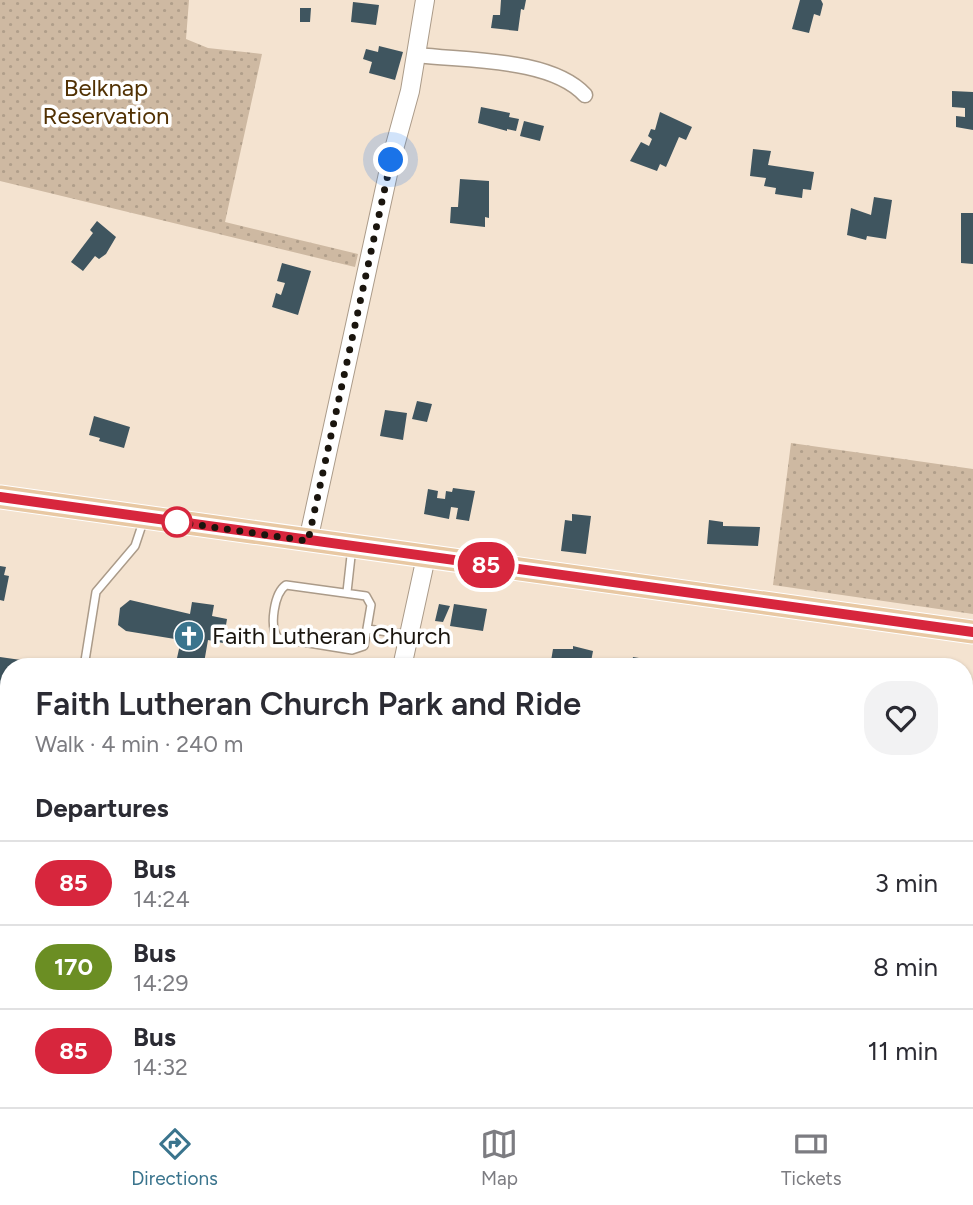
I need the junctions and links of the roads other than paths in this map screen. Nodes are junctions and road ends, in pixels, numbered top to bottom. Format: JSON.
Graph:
{"nodes":[{"id":1,"x":425,"y":0,"type":"edge"},
{"id":2,"x":418,"y":55,"type":"junction"},
{"id":3,"x":585,"y":95,"type":"dead end"},
{"id":4,"x":0,"y":497,"type":"edge"},
{"id":5,"x":144,"y":517,"type":"junction"},
{"id":6,"x":308,"y":541,"type":"junction"},
{"id":7,"x":352,"y":547,"type":"junction"},
{"id":8,"x":426,"y":557,"type":"junction"},
{"id":9,"x":346,"y":592,"type":"junction"},
{"id":10,"x":368,"y":629,"type":"junction"},
{"id":11,"x":973,"y":632,"type":"edge"},
{"id":12,"x":408,"y":635,"type":"junction"},
{"id":13,"x":85,"y":658,"type":"edge"},
{"id":14,"x":404,"y":658,"type":"edge"}],
"edges":[{"from":1,"to":2,"type":"street"},
{"from":2,"to":3,"type":"street"},
{"from":2,"to":6,"type":"street"},
{"from":4,"to":5,"type":"main road"},
{"from":5,"to":6,"type":"main road"},
{"from":5,"to":13,"type":"lane"},
{"from":6,"to":7,"type":"main road"},
{"from":7,"to":8,"type":"main road"},
{"from":7,"to":9,"type":"lane"},
{"from":8,"to":11,"type":"main road"},
{"from":8,"to":12,"type":"street"},
{"from":9,"to":10,"type":"lane"},
{"from":9,"to":10,"type":"lane"},
{"from":10,"to":12,"type":"lane"},
{"from":12,"to":14,"type":"street"}]}
